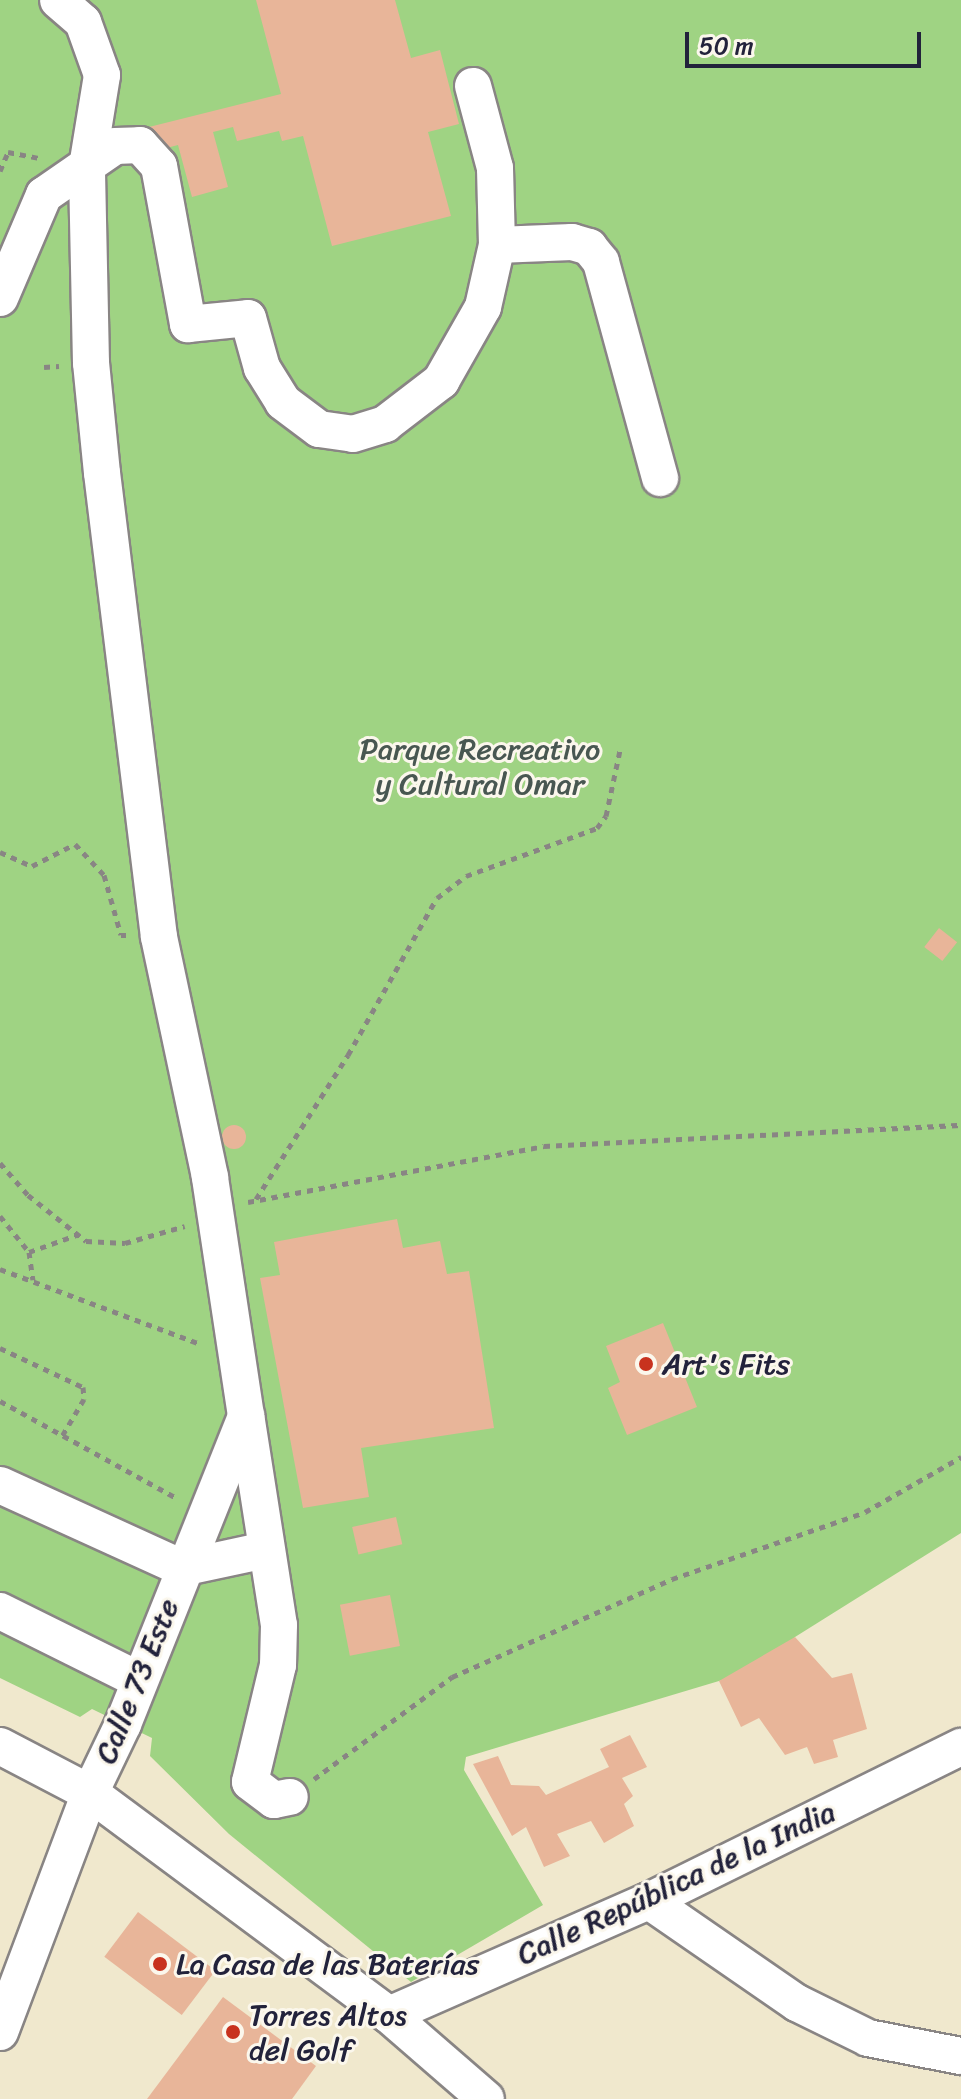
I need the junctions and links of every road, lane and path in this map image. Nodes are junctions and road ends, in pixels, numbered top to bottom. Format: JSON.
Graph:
{"nodes":[{"id":1,"x":82,"y":6,"type":"edge"},
{"id":2,"x":473,"y":86,"type":"dead end"},
{"id":3,"x":87,"y":167,"type":"junction"},
{"id":4,"x":497,"y":245,"type":"junction"},
{"id":5,"x":0,"y":298,"type":"edge"},
{"id":6,"x":660,"y":478,"type":"dead end"},
{"id":7,"x":620,"y":750,"type":"dead end"},
{"id":8,"x":0,"y":852,"type":"edge"},
{"id":9,"x":159,"y":937,"type":"junction"},
{"id":10,"x":961,"y":1125,"type":"edge"},
{"id":11,"x":0,"y":1163,"type":"edge"},
{"id":12,"x":6,"y":1170,"type":"junction"},
{"id":13,"x":0,"y":1177,"type":"edge"},
{"id":14,"x":0,"y":1216,"type":"edge"},
{"id":15,"x":194,"y":1224,"type":"dead end"},
{"id":16,"x":79,"y":1234,"type":"junction"},
{"id":17,"x":29,"y":1252,"type":"junction"},
{"id":18,"x":0,"y":1269,"type":"edge"},
{"id":19,"x":33,"y":1280,"type":"junction"},
{"id":20,"x":209,"y":1347,"type":"dead end"},
{"id":21,"x":0,"y":1348,"type":"edge"},
{"id":22,"x":0,"y":1401,"type":"edge"},
{"id":23,"x":246,"y":1416,"type":"junction"},
{"id":24,"x":62,"y":1436,"type":"junction"},
{"id":25,"x":961,"y":1457,"type":"edge"},
{"id":26,"x":0,"y":1485,"type":"edge"},
{"id":27,"x":189,"y":1505,"type":"dead end"},
{"id":28,"x":265,"y":1550,"type":"junction"},
{"id":29,"x":182,"y":1568,"type":"junction"},
{"id":30,"x":0,"y":1611,"type":"edge"},
{"id":31,"x":139,"y":1680,"type":"junction"},
{"id":32,"x":0,"y":1746,"type":"edge"},
{"id":33,"x":961,"y":1747,"type":"edge"},
{"id":34,"x":90,"y":1793,"type":"junction"},
{"id":35,"x":290,"y":1797,"type":"joint"},
{"id":36,"x":649,"y":1901,"type":"junction"},
{"id":37,"x":389,"y":2015,"type":"junction"},
{"id":38,"x":0,"y":2032,"type":"edge"},
{"id":39,"x":961,"y":2056,"type":"edge"},
{"id":40,"x":486,"y":2099,"type":"edge"}],
"edges":[{"from":1,"to":3,"type":"street"},
{"from":2,"to":4,"type":"street"},
{"from":3,"to":4,"type":"street"},
{"from":3,"to":5,"type":"street"},
{"from":3,"to":9,"type":"street"},
{"from":4,"to":6,"type":"street"},
{"from":7,"to":10,"type":"path"},
{"from":8,"to":9,"type":"path"},
{"from":9,"to":23,"type":"street"},
{"from":11,"to":12,"type":"path"},
{"from":12,"to":13,"type":"path"},
{"from":12,"to":16,"type":"path"},
{"from":14,"to":17,"type":"path"},
{"from":15,"to":16,"type":"path"},
{"from":16,"to":17,"type":"path"},
{"from":17,"to":19,"type":"path"},
{"from":18,"to":19,"type":"path"},
{"from":19,"to":20,"type":"path"},
{"from":21,"to":24,"type":"path"},
{"from":22,"to":24,"type":"path"},
{"from":23,"to":28,"type":"street"},
{"from":23,"to":29,"type":"street","name":"Calle 73 Este"},
{"from":24,"to":27,"type":"path"},
{"from":25,"to":35,"type":"path"},
{"from":26,"to":29,"type":"street"},
{"from":28,"to":29,"type":"street"},
{"from":28,"to":35,"type":"street"},
{"from":29,"to":31,"type":"street","name":"Calle 73 Este"},
{"from":30,"to":31,"type":"street"},
{"from":31,"to":34,"type":"street","name":"Calle 73 Este"},
{"from":32,"to":34,"type":"street"},
{"from":33,"to":36,"type":"street","name":"Calle República de la India"},
{"from":34,"to":37,"type":"street"},
{"from":34,"to":38,"type":"street","name":"Calle 73 Este"},
{"from":36,"to":37,"type":"street","name":"Calle República de la India"},
{"from":36,"to":39,"type":"street"},
{"from":37,"to":40,"type":"street"}]}
